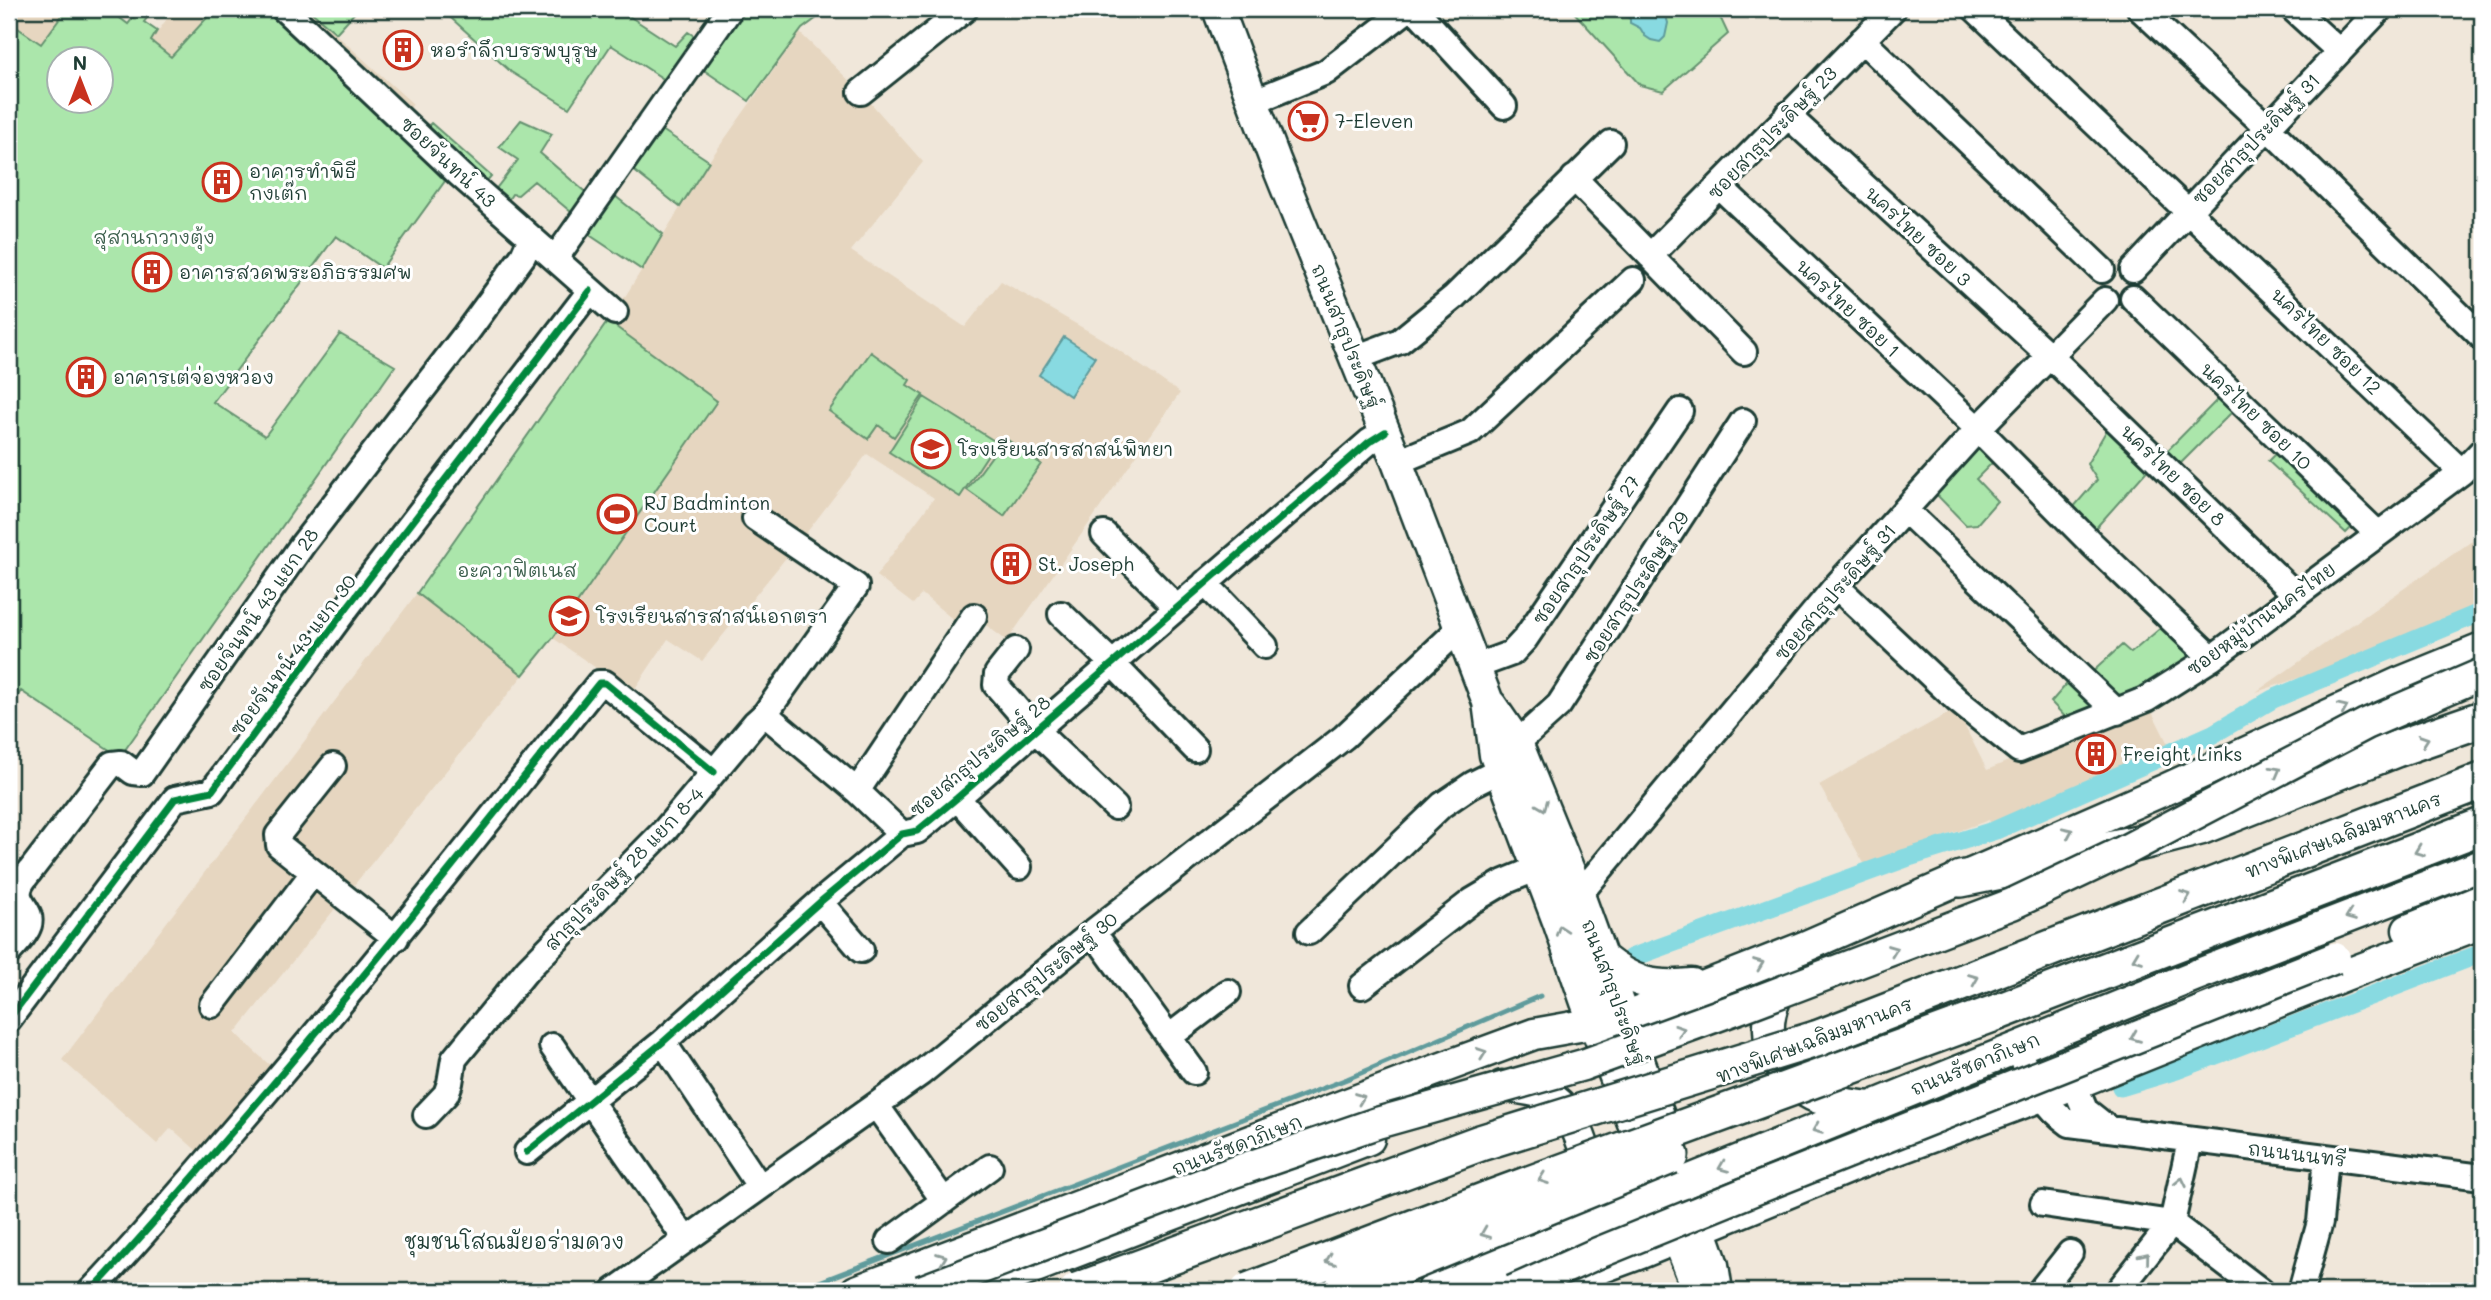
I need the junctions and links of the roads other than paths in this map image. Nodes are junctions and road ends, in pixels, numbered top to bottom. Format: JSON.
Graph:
{"nodes":[{"id":1,"x":284,"y":9,"type":"edge"},
{"id":2,"x":730,"y":9,"type":"edge"},
{"id":3,"x":965,"y":9,"type":"edge"},
{"id":4,"x":1218,"y":9,"type":"edge"},
{"id":5,"x":1408,"y":9,"type":"edge"},
{"id":6,"x":1415,"y":9,"type":"edge"},
{"id":7,"x":1894,"y":9,"type":"edge"},
{"id":8,"x":1975,"y":9,"type":"edge"},
{"id":9,"x":2140,"y":9,"type":"edge"},
{"id":10,"x":2293,"y":9,"type":"edge"},
{"id":11,"x":2380,"y":9,"type":"edge"},
{"id":12,"x":1862,"y":40,"type":"junction"},
{"id":13,"x":2339,"y":51,"type":"junction"},
{"id":14,"x":860,"y":92,"type":"dead end"},
{"id":15,"x":1252,"y":102,"type":"junction"},
{"id":16,"x":1504,"y":106,"type":"dead end"},
{"id":17,"x":1787,"y":115,"type":"junction"},
{"id":18,"x":2268,"y":128,"type":"junction"},
{"id":19,"x":1611,"y":143,"type":"dead end"},
{"id":20,"x":1574,"y":178,"type":"junction"},
{"id":21,"x":1720,"y":187,"type":"junction"},
{"id":22,"x":2189,"y":210,"type":"junction"},
{"id":23,"x":531,"y":238,"type":"junction"},
{"id":24,"x":1650,"y":256,"type":"junction"},
{"id":25,"x":555,"y":259,"type":"junction"},
{"id":26,"x":2102,"y":270,"type":"junction"},
{"id":27,"x":2133,"y":270,"type":"junction"},
{"id":28,"x":1633,"y":280,"type":"dead end"},
{"id":29,"x":590,"y":291,"type":"junction"},
{"id":30,"x":2133,"y":298,"type":"junction"},
{"id":31,"x":2105,"y":300,"type":"junction"},
{"id":32,"x":615,"y":313,"type":"dead end"},
{"id":33,"x":2482,"y":337,"type":"edge"},
{"id":34,"x":1744,"y":352,"type":"dead end"},
{"id":35,"x":2050,"y":356,"type":"junction"},
{"id":36,"x":1355,"y":358,"type":"junction"},
{"id":37,"x":1680,"y":411,"type":"dead end"},
{"id":38,"x":1743,"y":421,"type":"dead end"},
{"id":39,"x":1978,"y":429,"type":"junction"},
{"id":40,"x":1385,"y":432,"type":"junction"},
{"id":41,"x":2482,"y":451,"type":"edge"},
{"id":42,"x":1397,"y":462,"type":"junction"},
{"id":43,"x":2462,"y":472,"type":"junction"},
{"id":44,"x":1905,"y":510,"type":"junction"},
{"id":45,"x":755,"y":518,"type":"dead end"},
{"id":46,"x":1104,"y":534,"type":"dead end"},
{"id":47,"x":2378,"y":534,"type":"junction"},
{"id":48,"x":1205,"y":583,"type":"junction"},
{"id":49,"x":1836,"y":586,"type":"junction"},
{"id":50,"x":2295,"y":594,"type":"junction"},
{"id":51,"x":1176,"y":607,"type":"junction"},
{"id":52,"x":1061,"y":614,"type":"dead end"},
{"id":53,"x":974,"y":615,"type":"dead end"},
{"id":54,"x":1459,"y":629,"type":"junction"},
{"id":55,"x":1265,"y":646,"type":"dead end"},
{"id":56,"x":2482,"y":649,"type":"edge"},
{"id":57,"x":1016,"y":650,"type":"dead end"},
{"id":58,"x":2212,"y":658,"type":"junction"},
{"id":59,"x":1114,"y":665,"type":"junction"},
{"id":60,"x":1474,"y":667,"type":"junction"},
{"id":61,"x":2482,"y":674,"type":"edge"},
{"id":62,"x":1488,"y":702,"type":"junction"},
{"id":63,"x":2117,"y":712,"type":"junction"},
{"id":64,"x":765,"y":714,"type":"junction"},
{"id":65,"x":2482,"y":719,"type":"edge"},
{"id":66,"x":1035,"y":730,"type":"junction"},
{"id":67,"x":1517,"y":743,"type":"junction"},
{"id":68,"x":1195,"y":750,"type":"dead end"},
{"id":69,"x":333,"y":766,"type":"dead end"},
{"id":70,"x":1501,"y":770,"type":"junction"},
{"id":71,"x":714,"y":772,"type":"junction"},
{"id":72,"x":2482,"y":781,"type":"edge"},
{"id":73,"x":857,"y":791,"type":"junction"},
{"id":74,"x":957,"y":798,"type":"junction"},
{"id":75,"x":1115,"y":807,"type":"dead end"},
{"id":76,"x":2482,"y":826,"type":"edge"},
{"id":77,"x":902,"y":834,"type":"junction"},
{"id":78,"x":2482,"y":865,"type":"edge"},
{"id":79,"x":1019,"y":867,"type":"dead end"},
{"id":80,"x":1538,"y":868,"type":"junction"},
{"id":81,"x":313,"y":873,"type":"junction"},
{"id":82,"x":1961,"y":879,"type":"junction"},
{"id":83,"x":1578,"y":895,"type":"junction"},
{"id":84,"x":2482,"y":900,"type":"edge"},
{"id":85,"x":820,"y":902,"type":"junction"},
{"id":86,"x":2482,"y":923,"type":"edge"},
{"id":87,"x":1093,"y":932,"type":"junction"},
{"id":88,"x":1309,"y":932,"type":"dead end"},
{"id":89,"x":396,"y":938,"type":"junction"},
{"id":90,"x":1804,"y":947,"type":"junction"},
{"id":91,"x":860,"y":950,"type":"dead end"},
{"id":92,"x":9,"y":952,"type":"edge"},
{"id":93,"x":1602,"y":958,"type":"junction"},
{"id":94,"x":1577,"y":976,"type":"junction"},
{"id":95,"x":1714,"y":981,"type":"junction"},
{"id":96,"x":1362,"y":986,"type":"dead end"},
{"id":97,"x":1228,"y":992,"type":"dead end"},
{"id":98,"x":212,"y":1005,"type":"dead end"},
{"id":99,"x":1998,"y":1012,"type":"junction"},
{"id":100,"x":1624,"y":1018,"type":"junction"},
{"id":101,"x":9,"y":1019,"type":"edge"},
{"id":102,"x":1598,"y":1032,"type":"junction"},
{"id":103,"x":1534,"y":1034,"type":"junction"},
{"id":104,"x":1169,"y":1037,"type":"junction"},
{"id":105,"x":1819,"y":1038,"type":"junction"},
{"id":106,"x":663,"y":1042,"type":"junction"},
{"id":107,"x":552,"y":1046,"type":"dead end"},
{"id":108,"x":2016,"y":1048,"type":"junction"},
{"id":109,"x":1985,"y":1060,"type":"junction"},
{"id":110,"x":1194,"y":1072,"type":"dead end"},
{"id":111,"x":2074,"y":1084,"type":"junction"},
{"id":112,"x":1502,"y":1086,"type":"junction"},
{"id":113,"x":2040,"y":1096,"type":"junction"},
{"id":114,"x":590,"y":1100,"type":"junction"},
{"id":115,"x":876,"y":1105,"type":"junction"},
{"id":116,"x":1869,"y":1107,"type":"junction"},
{"id":117,"x":426,"y":1115,"type":"dead end"},
{"id":118,"x":1311,"y":1117,"type":"junction"},
{"id":119,"x":2113,"y":1131,"type":"junction"},
{"id":120,"x":1932,"y":1137,"type":"junction"},
{"id":121,"x":2190,"y":1141,"type":"junction"},
{"id":122,"x":527,"y":1152,"type":"dead end"},
{"id":123,"x":2326,"y":1157,"type":"junction"},
{"id":124,"x":990,"y":1167,"type":"dead end"},
{"id":125,"x":2482,"y":1177,"type":"edge"},
{"id":126,"x":760,"y":1187,"type":"junction"},
{"id":127,"x":1672,"y":1188,"type":"junction"},
{"id":128,"x":1224,"y":1196,"type":"junction"},
{"id":129,"x":944,"y":1201,"type":"junction"},
{"id":130,"x":2043,"y":1204,"type":"dead end"},
{"id":131,"x":1733,"y":1215,"type":"junction"},
{"id":132,"x":2172,"y":1223,"type":"junction"},
{"id":133,"x":1688,"y":1232,"type":"junction"},
{"id":134,"x":1570,"y":1235,"type":"junction"},
{"id":135,"x":686,"y":1240,"type":"junction"},
{"id":136,"x":890,"y":1241,"type":"dead end"},
{"id":137,"x":1529,"y":1253,"type":"junction"},
{"id":138,"x":1641,"y":1253,"type":"junction"},
{"id":139,"x":2070,"y":1253,"type":"dead end"},
{"id":140,"x":1707,"y":1282,"type":"edge"},
{"id":141,"x":90,"y":1291,"type":"edge"},
{"id":142,"x":614,"y":1291,"type":"edge"},
{"id":143,"x":856,"y":1291,"type":"edge"},
{"id":144,"x":921,"y":1291,"type":"edge"},
{"id":145,"x":973,"y":1291,"type":"edge"},
{"id":146,"x":1077,"y":1291,"type":"edge"},
{"id":147,"x":1144,"y":1291,"type":"edge"},
{"id":148,"x":1248,"y":1291,"type":"edge"},
{"id":149,"x":1341,"y":1291,"type":"edge"},
{"id":150,"x":1435,"y":1291,"type":"edge"},
{"id":151,"x":1483,"y":1291,"type":"edge"},
{"id":152,"x":1513,"y":1291,"type":"edge"},
{"id":153,"x":1537,"y":1291,"type":"edge"},
{"id":154,"x":2040,"y":1291,"type":"edge"},
{"id":155,"x":2118,"y":1291,"type":"edge"},
{"id":156,"x":2259,"y":1291,"type":"edge"},
{"id":157,"x":2301,"y":1291,"type":"edge"}],
"edges":[{"from":1,"to":23,"type":"street","name":"ซอยจันทน์ 43"},
{"from":2,"to":25,"type":"street"},
{"from":3,"to":14,"type":"street"},
{"from":4,"to":15,"type":"main road","name":"ถนนสาธุประดิษฐ์"},
{"from":5,"to":15,"type":"street"},
{"from":6,"to":16,"type":"street"},
{"from":7,"to":12,"type":"street","name":"ซอยสาธุประดิษฐ์ 23"},
{"from":8,"to":22,"type":"street","name":"นครไทย ซอย 12"},
{"from":9,"to":18,"type":"street"},
{"from":10,"to":13,"type":"street"},
{"from":11,"to":13,"type":"street","name":"ซอยสาธุประดิษฐ์ 31"},
{"from":12,"to":17,"type":"street","name":"ซอยสาธุประดิษฐ์ 23"},
{"from":12,"to":26,"type":"street"},
{"from":13,"to":18,"type":"street","name":"ซอยสาธุประดิษฐ์ 31"},
{"from":15,"to":36,"type":"main road","name":"ถนนสาธุประดิษฐ์"},
{"from":17,"to":21,"type":"street","name":"ซอยสาธุประดิษฐ์ 23"},
{"from":17,"to":35,"type":"street","name":"นครไทย ซอย 3"},
{"from":18,"to":22,"type":"street","name":"ซอยสาธุประดิษฐ์ 31"},
{"from":18,"to":33,"type":"street"},
{"from":19,"to":20,"type":"street"},
{"from":20,"to":24,"type":"street"},
{"from":20,"to":36,"type":"street"},
{"from":21,"to":24,"type":"street","name":"ซอยสาธุประดิษฐ์ 23"},
{"from":21,"to":39,"type":"street","name":"นครไทย ซอย 1"},
{"from":22,"to":27,"type":"street","name":"ซอยสาธุประดิษฐ์ 31"},
{"from":22,"to":43,"type":"street","name":"นครไทย ซอย 12"},
{"from":23,"to":25,"type":"street","name":"ซอยจันทน์ 43"},
{"from":23,"to":92,"type":"street","name":"ซอยจันทน์ 43 แยก 28"},
{"from":24,"to":34,"type":"street"},
{"from":25,"to":29,"type":"street","name":"ซอยจันทน์ 43"},
{"from":26,"to":27,"type":"street"},
{"from":26,"to":31,"type":"street"},
{"from":27,"to":30,"type":"street"},
{"from":28,"to":42,"type":"street"},
{"from":29,"to":32,"type":"street","name":"ซอยจันทน์ 43"},
{"from":29,"to":101,"type":"street","name":"ซอยจันทน์ 43 แยก 30"},
{"from":30,"to":31,"type":"street"},
{"from":30,"to":47,"type":"street","name":"นครไทย ซอย 10"},
{"from":31,"to":35,"type":"street","name":"ซอยสาธุประดิษฐ์ 31"},
{"from":35,"to":39,"type":"street","name":"ซอยสาธุประดิษฐ์ 31"},
{"from":35,"to":50,"type":"street","name":"นครไทย ซอย 8"},
{"from":36,"to":40,"type":"main road","name":"ถนนสาธุประดิษฐ์"},
{"from":37,"to":60,"type":"street","name":"ซอยสาธุประดิษฐ์ 27"},
{"from":38,"to":67,"type":"street","name":"ซอยสาธุประดิษฐ์ 29"},
{"from":39,"to":44,"type":"street","name":"ซอยสาธุประดิษฐ์ 31"},
{"from":39,"to":58,"type":"street","name":"นครไทย ซอย 1"},
{"from":40,"to":42,"type":"main road","name":"ถนนสาธุประดิษฐ์"},
{"from":40,"to":48,"type":"street","name":"ซอยสาธุประดิษฐ์ 28"},
{"from":41,"to":43,"type":"street","name":"ซอยหมู่บ้านนครไทย"},
{"from":42,"to":54,"type":"main road","name":"ถนนสาธุประดิษฐ์"},
{"from":43,"to":47,"type":"street","name":"ซอยหมู่บ้านนครไทย"},
{"from":44,"to":49,"type":"street","name":"ซอยสาธุประดิษฐ์ 31"},
{"from":44,"to":63,"type":"street"},
{"from":45,"to":64,"type":"street","name":"สาธุประดิษฐ์ 28 แยก 8-4"},
{"from":46,"to":51,"type":"street"},
{"from":47,"to":50,"type":"street","name":"ซอยหมู่บ้านนครไทย"},
{"from":48,"to":51,"type":"street","name":"ซอยสาธุประดิษฐ์ 28"},
{"from":48,"to":55,"type":"street"},
{"from":49,"to":63,"type":"street","name":"ซอยหมู่บ้านนครไทย"},
{"from":49,"to":83,"type":"street","name":"ซอยสาธุประดิษฐ์ 31"},
{"from":50,"to":58,"type":"street","name":"ซอยหมู่บ้านนครไทย"},
{"from":51,"to":59,"type":"street","name":"ซอยสาธุประดิษฐ์ 28"},
{"from":52,"to":59,"type":"street"},
{"from":53,"to":73,"type":"street"},
{"from":54,"to":60,"type":"main road","name":"ถนนสาธุประดิษฐ์"},
{"from":54,"to":87,"type":"street","name":"ซอยสาธุประดิษฐ์ 30"},
{"from":82,"to":56,"type":"main road","name":"ถนนรัชดาภิเษก","one_way":true},
{"from":57,"to":66,"type":"street"},
{"from":58,"to":63,"type":"street","name":"ซอยหมู่บ้านนครไทย"},
{"from":59,"to":66,"type":"street","name":"ซอยสาธุประดิษฐ์ 28"},
{"from":59,"to":68,"type":"street"},
{"from":60,"to":62,"type":"main road","name":"ถนนสาธุประดิษฐ์"},
{"from":144,"to":61,"type":"main road","name":"ถนนรัชดาภิเษก","one_way":true,"bridge":true},
{"from":62,"to":67,"type":"main road","name":"ถนนสาธุประดิษฐ์"},
{"from":62,"to":70,"type":"main road","name":"ถนนสาธุประดิษฐ์"},
{"from":64,"to":71,"type":"street","name":"สาธุประดิษฐ์ 28 แยก 8-4"},
{"from":64,"to":73,"type":"street"},
{"from":82,"to":65,"type":"highway","one_way":true},
{"from":66,"to":74,"type":"street","name":"ซอยสาธุประดิษฐ์ 28"},
{"from":66,"to":75,"type":"street"},
{"from":67,"to":83,"type":"main road","name":"ถนนสาธุประดิษฐ์","one_way":true},
{"from":69,"to":81,"type":"street"},
{"from":70,"to":80,"type":"main road","name":"ถนนสาธุประดิษฐ์"},
{"from":70,"to":88,"type":"street"},
{"from":71,"to":89,"type":"street"},
{"from":71,"to":117,"type":"street","name":"สาธุประดิษฐ์ 28 แยก 8-4"},
{"from":105,"to":72,"type":"highway","name":"ทางพิเศษเฉลิมมหานคร","one_way":true},
{"from":73,"to":77,"type":"street"},
{"from":74,"to":77,"type":"street","name":"ซอยสาธุประดิษฐ์ 28"},
{"from":74,"to":79,"type":"street"},
{"from":76,"to":99,"type":"highway","name":"ทางพิเศษเฉลิมมหานคร","one_way":true},
{"from":77,"to":85,"type":"street","name":"ซอยสาธุประดิษฐ์ 28"},
{"from":78,"to":108,"type":"main road","name":"ถนนรัชดาภิเษก","one_way":true},
{"from":94,"to":80,"type":"main road","name":"ถนนสาธุประดิษฐ์","one_way":true},
{"from":80,"to":96,"type":"street"},
{"from":81,"to":89,"type":"street"},
{"from":81,"to":98,"type":"street"},
{"from":82,"to":90,"type":"main road","name":"ถนนรัชดาภิเษก"},
{"from":83,"to":93,"type":"main road","name":"ถนนสาธุประดิษฐ์"},
{"from":84,"to":152,"type":"main road","name":"ถนนรัชดาภิเษก","one_way":true,"bridge":true},
{"from":85,"to":91,"type":"street"},
{"from":85,"to":106,"type":"street","name":"ซอยสาธุประดิษฐ์ 28"},
{"from":86,"to":111,"type":"main road"},
{"from":87,"to":104,"type":"street"},
{"from":87,"to":115,"type":"street","name":"ซอยสาธุประดิษฐ์ 30"},
{"from":89,"to":141,"type":"street"},
{"from":95,"to":90,"type":"main road","name":"ถนนรัชดาภิเษก","one_way":true},
{"from":90,"to":116,"type":"main road"},
{"from":93,"to":95,"type":"main road"},
{"from":93,"to":100,"type":"main road","name":"ถนนสาธุประดิษฐ์"},
{"from":94,"to":102,"type":"main road","name":"ถนนสาธุประดิษฐ์"},
{"from":94,"to":103,"type":"main road"},
{"from":95,"to":100,"type":"main road","name":"ถนนรัชดาภิเษก"},
{"from":97,"to":104,"type":"street"},
{"from":99,"to":148,"type":"highway","name":"ทางพิเศษเฉลิมมหานคร","one_way":true,"bridge":true},
{"from":99,"to":149,"type":"highway","one_way":true,"bridge":true},
{"from":100,"to":102,"type":"main road","name":"ถนนรัชดาภิเษก"},
{"from":100,"to":127,"type":"main road","name":"ถนนสาธุประดิษฐ์"},
{"from":102,"to":103,"type":"main road","name":"ถนนรัชดาภิเษก"},
{"from":102,"to":112,"type":"main road","name":"ถนนรัชดาภิเษก"},
{"from":102,"to":127,"type":"main road","name":"ถนนสาธุประดิษฐ์"},
{"from":118,"to":103,"type":"main road","name":"ถนนรัชดาภิเษก","one_way":true},
{"from":104,"to":110,"type":"street"},
{"from":105,"to":146,"type":"highway","bridge":true},
{"from":105,"to":147,"type":"highway","name":"ทางพิเศษเฉลิมมหานคร","bridge":true},
{"from":106,"to":114,"type":"street","name":"ซอยสาธุประดิษฐ์ 28"},
{"from":106,"to":126,"type":"street"},
{"from":107,"to":114,"type":"street"},
{"from":108,"to":109,"type":"main road","name":"ถนนรัชดาภิเษก"},
{"from":108,"to":113,"type":"street","name":"ถนนนนทรี"},
{"from":109,"to":116,"type":"main road","name":"ถนนรัชดาภิเษก"},
{"from":109,"to":120,"type":"main road"},
{"from":111,"to":113,"type":"main road"},
{"from":111,"to":119,"type":"street","name":"ถนนนนทรี"},
{"from":112,"to":128,"type":"main road","name":"ถนนรัชดาภิเษก"},
{"from":112,"to":134,"type":"main road"},
{"from":113,"to":119,"type":"street","name":"ถนนนนทรี"},
{"from":113,"to":120,"type":"main road"},
{"from":114,"to":122,"type":"street","name":"ซอยสาธุประดิษฐ์ 28"},
{"from":114,"to":135,"type":"street"},
{"from":115,"to":126,"type":"street","name":"ซอยสาธุประดิษฐ์ 30"},
{"from":115,"to":129,"type":"street"},
{"from":116,"to":127,"type":"main road","name":"ถนนรัชดาภิเษก","one_way":true},
{"from":118,"to":128,"type":"main road"},
{"from":143,"to":118,"type":"main road","name":"ถนนรัชดาภิเษก","one_way":true},
{"from":119,"to":121,"type":"street","name":"ถนนนนทรี"},
{"from":120,"to":131,"type":"main road"},
{"from":121,"to":123,"type":"street","name":"ถนนนนทรี"},
{"from":132,"to":121,"type":"street","one_way":true},
{"from":123,"to":125,"type":"street","name":"ถนนนนทรี"},
{"from":123,"to":157,"type":"street"},
{"from":124,"to":129,"type":"street"},
{"from":126,"to":135,"type":"street","name":"ซอยสาธุประดิษฐ์ 30"},
{"from":127,"to":133,"type":"main road","name":"ถนนสาธุประดิษฐ์"},
{"from":127,"to":134,"type":"main road","name":"ถนนรัชดาภิเษก"},
{"from":128,"to":145,"type":"main road","name":"ถนนรัชดาภิเษก"},
{"from":129,"to":136,"type":"street"},
{"from":130,"to":132,"type":"street"},
{"from":131,"to":133,"type":"main road"},
{"from":131,"to":140,"type":"main road"},
{"from":155,"to":132,"type":"street","one_way":true},
{"from":132,"to":156,"type":"street"},
{"from":133,"to":138,"type":"main road"},
{"from":133,"to":140,"type":"main road","name":"ถนนสาธุประดิษฐ์"},
{"from":134,"to":137,"type":"main road","name":"ถนนรัชดาภิเษก"},
{"from":135,"to":142,"type":"street","name":"ซอยสาธุประดิษฐ์ 30"},
{"from":137,"to":150,"type":"highway"},
{"from":137,"to":151,"type":"main road","name":"ถนนรัชดาภิเษก"},
{"from":138,"to":140,"type":"main road"},
{"from":138,"to":153,"type":"main road"},
{"from":139,"to":154,"type":"street"}]}
